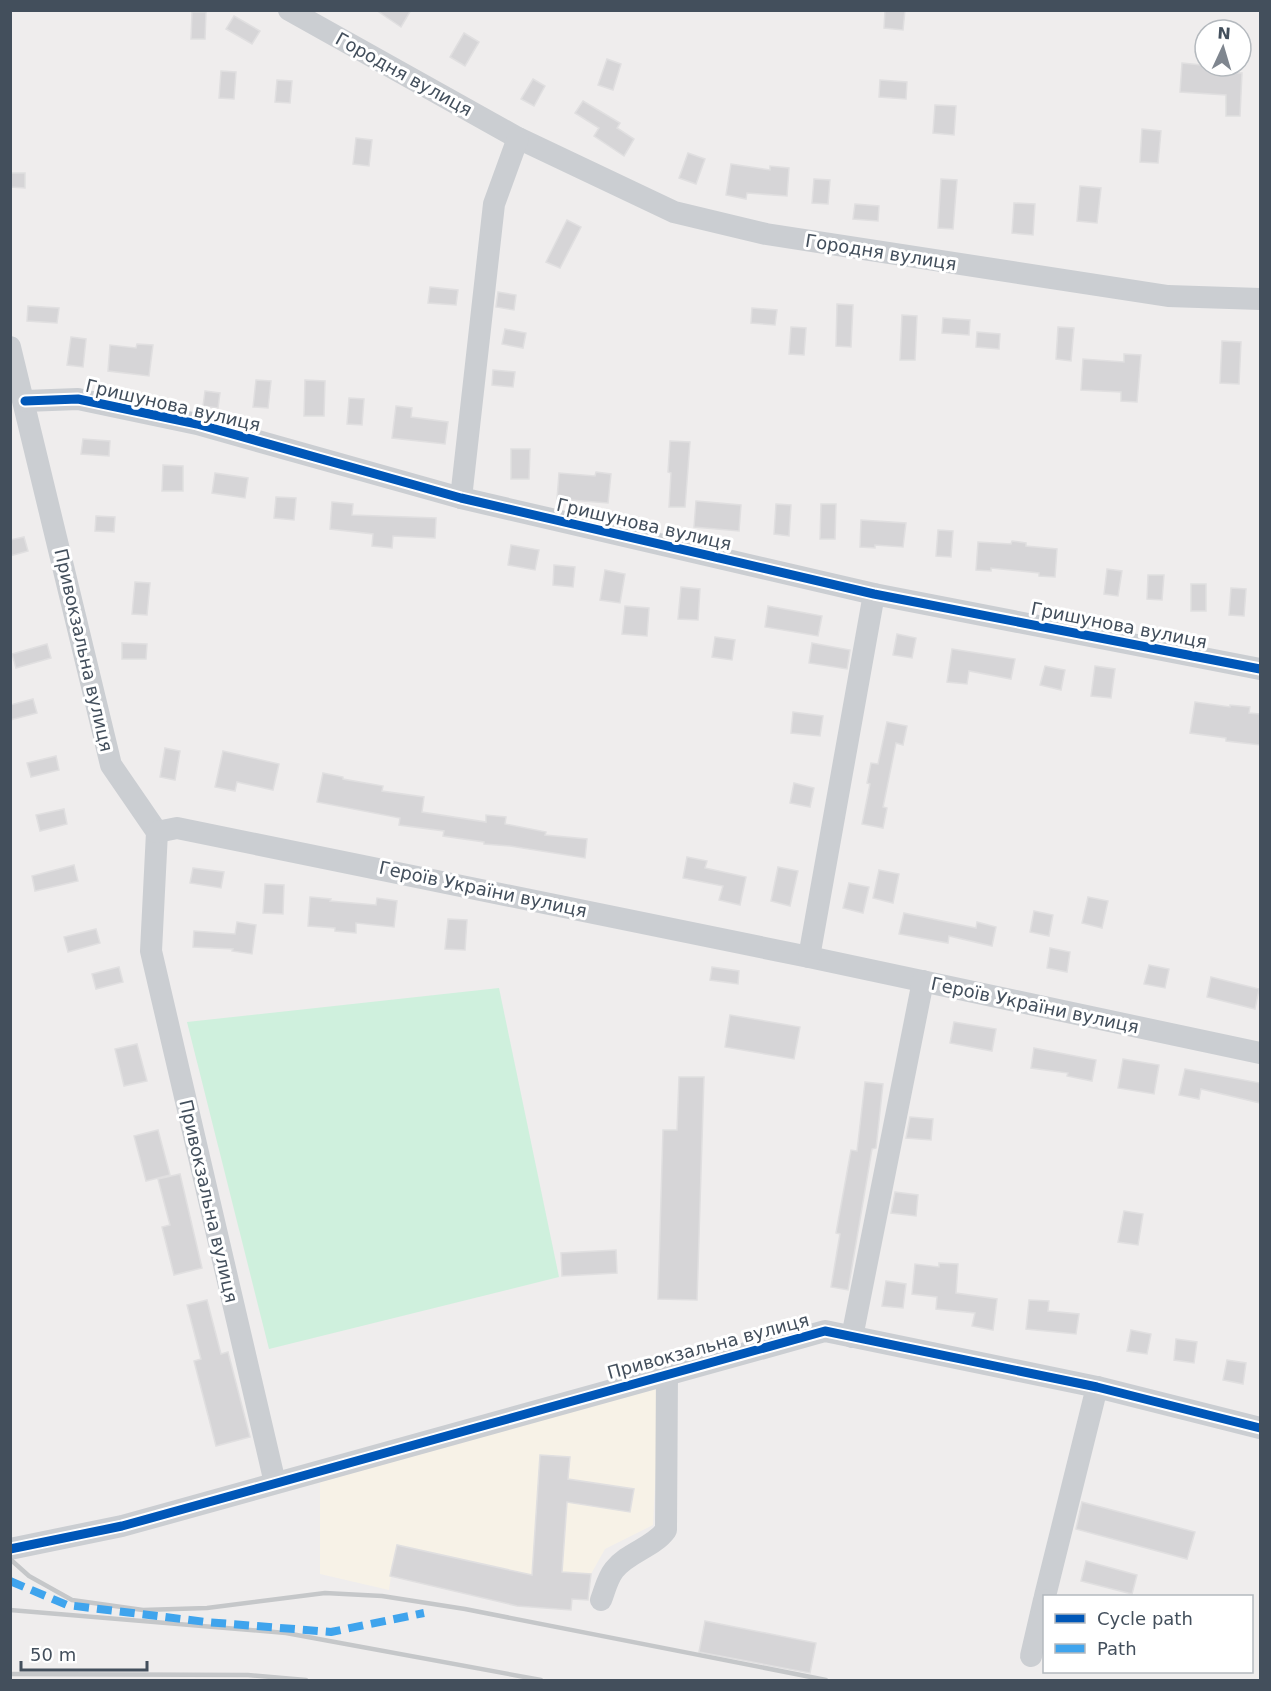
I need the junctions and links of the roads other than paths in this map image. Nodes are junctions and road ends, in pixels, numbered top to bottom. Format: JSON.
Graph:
{"nodes":[{"id":1,"x":289,"y":10,"type":"edge"},
{"id":2,"x":518,"y":138,"type":"junction"},
{"id":3,"x":1260,"y":299,"type":"edge"},
{"id":4,"x":10,"y":347,"type":"edge"},
{"id":5,"x":25,"y":401,"type":"junction"},
{"id":6,"x":461,"y":498,"type":"junction"},
{"id":7,"x":874,"y":594,"type":"junction"},
{"id":8,"x":1260,"y":669,"type":"edge"},
{"id":9,"x":157,"y":832,"type":"junction"},
{"id":10,"x":809,"y":957,"type":"junction"},
{"id":11,"x":923,"y":981,"type":"junction"},
{"id":12,"x":1260,"y":1053,"type":"edge"},
{"id":13,"x":852,"y":1337,"type":"junction"},
{"id":14,"x":667,"y":1373,"type":"junction"},
{"id":15,"x":1096,"y":1387,"type":"junction"},
{"id":16,"x":1260,"y":1428,"type":"edge"},
{"id":17,"x":274,"y":1483,"type":"junction"},
{"id":18,"x":10,"y":1549,"type":"edge"},
{"id":19,"x":1046,"y":1595,"type":"edge"},
{"id":20,"x":601,"y":1600,"type":"dead end"},
{"id":21,"x":1043,"y":1606,"type":"edge"},
{"id":22,"x":1031,"y":1656,"type":"dead end"}],
"edges":[{"from":1,"to":2,"type":"street","name":"Городня вулиця"},
{"from":2,"to":3,"type":"street","name":"Городня вулиця"},
{"from":2,"to":6,"type":"street"},
{"from":4,"to":5,"type":"street","name":"Привокзальна вулиця"},
{"from":5,"to":6,"type":"street","name":"Гришунова вулиця"},
{"from":5,"to":9,"type":"street","name":"Привокзальна вулиця"},
{"from":6,"to":7,"type":"street","name":"Гришунова вулиця"},
{"from":7,"to":8,"type":"street","name":"Гришунова вулиця"},
{"from":7,"to":10,"type":"street"},
{"from":9,"to":10,"type":"street","name":"Героїв України вулиця"},
{"from":9,"to":17,"type":"street","name":"Привокзальна вулиця"},
{"from":10,"to":11,"type":"street","name":"Героїв України вулиця"},
{"from":11,"to":12,"type":"street","name":"Героїв України вулиця"},
{"from":11,"to":13,"type":"street"},
{"from":13,"to":14,"type":"street","name":"Привокзальна вулиця"},
{"from":13,"to":15,"type":"street","name":"Привокзальна вулиця"},
{"from":14,"to":17,"type":"street","name":"Привокзальна вулиця"},
{"from":14,"to":20,"type":"street"},
{"from":15,"to":16,"type":"street","name":"Привокзальна вулиця"},
{"from":15,"to":19,"type":"street"},
{"from":17,"to":18,"type":"street"},
{"from":21,"to":22,"type":"street"}]}
